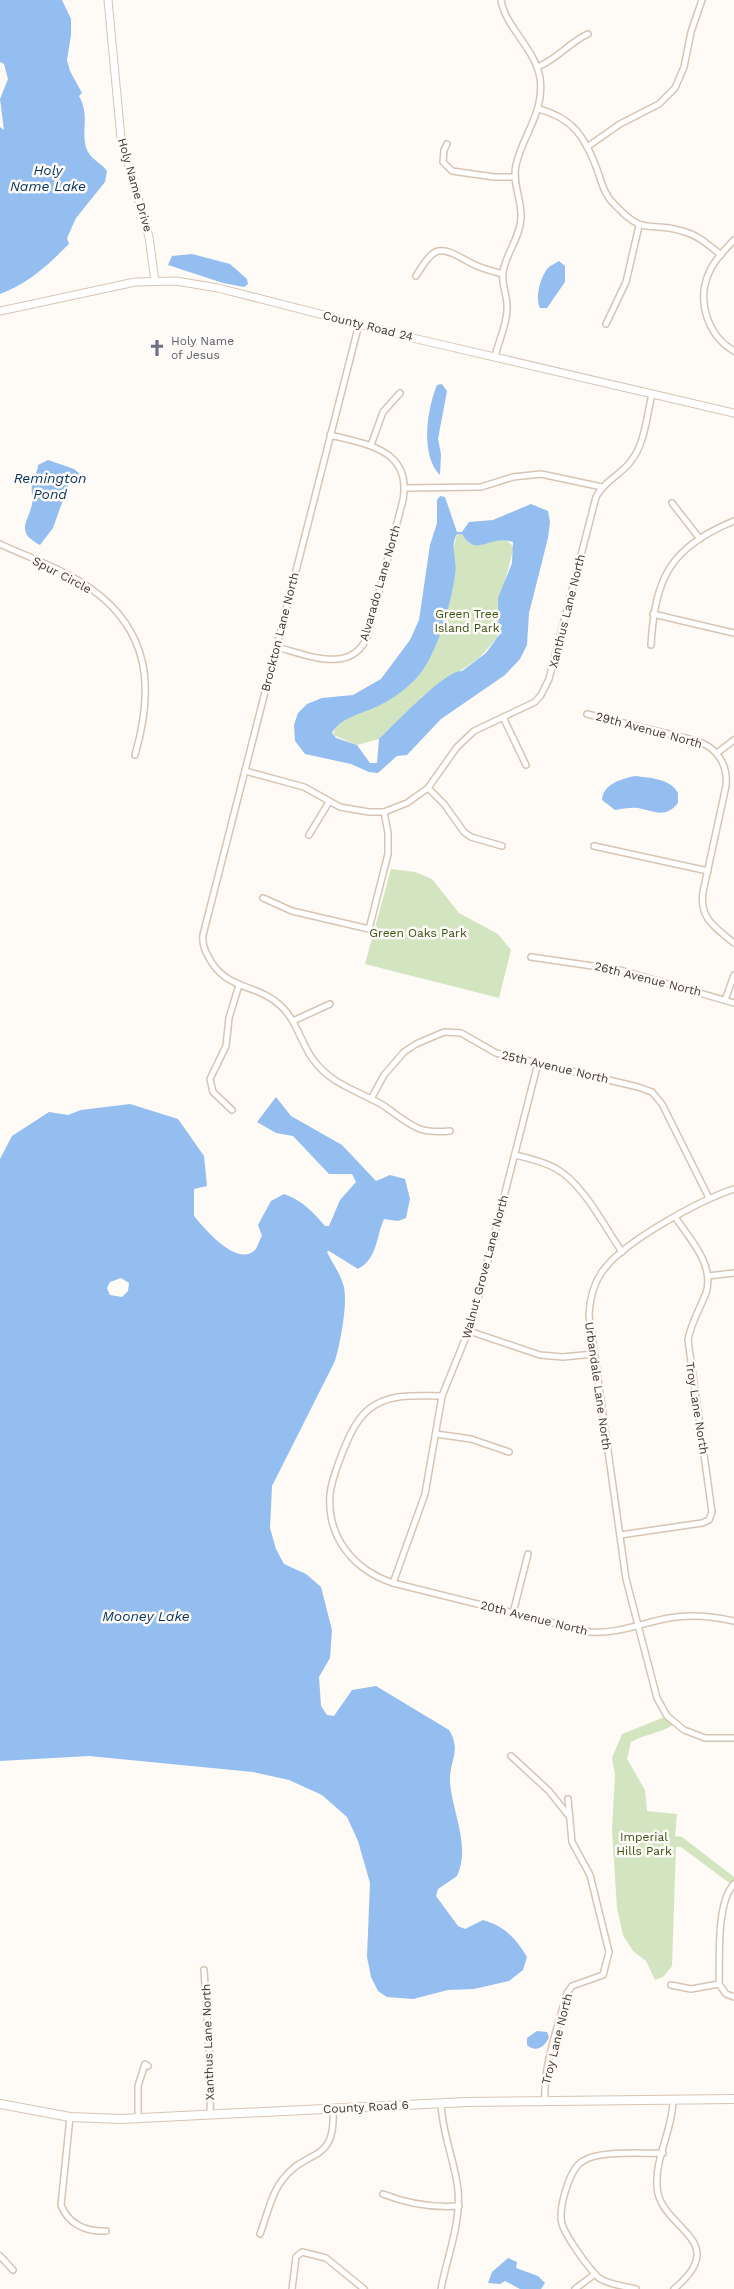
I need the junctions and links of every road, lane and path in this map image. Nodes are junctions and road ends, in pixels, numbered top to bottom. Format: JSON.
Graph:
{"nodes":[{"id":1,"x":108,"y":0,"type":"edge"},
{"id":2,"x":501,"y":0,"type":"edge"},
{"id":3,"x":702,"y":0,"type":"edge"},
{"id":4,"x":588,"y":34,"type":"dead end"},
{"id":5,"x":537,"y":67,"type":"junction"},
{"id":6,"x":539,"y":109,"type":"junction"},
{"id":7,"x":447,"y":144,"type":"dead end"},
{"id":8,"x":586,"y":147,"type":"junction"},
{"id":9,"x":515,"y":177,"type":"junction"},
{"id":10,"x":639,"y":226,"type":"junction"},
{"id":11,"x":734,"y":240,"type":"edge"},
{"id":12,"x":721,"y":255,"type":"junction"},
{"id":13,"x":503,"y":274,"type":"junction"},
{"id":14,"x":416,"y":276,"type":"dead end"},
{"id":15,"x":154,"y":281,"type":"junction"},
{"id":16,"x":0,"y":311,"type":"edge"},
{"id":17,"x":359,"y":324,"type":"junction"},
{"id":18,"x":606,"y":324,"type":"dead end"},
{"id":19,"x":734,"y":351,"type":"edge"},
{"id":20,"x":494,"y":357,"type":"junction"},
{"id":21,"x":400,"y":393,"type":"dead end"},
{"id":22,"x":652,"y":394,"type":"junction"},
{"id":23,"x":734,"y":413,"type":"edge"},
{"id":24,"x":330,"y":436,"type":"junction"},
{"id":25,"x":371,"y":445,"type":"junction"},
{"id":26,"x":602,"y":487,"type":"junction"},
{"id":27,"x":404,"y":488,"type":"junction"},
{"id":28,"x":672,"y":503,"type":"dead end"},
{"id":29,"x":734,"y":520,"type":"edge"},
{"id":30,"x":700,"y":539,"type":"junction"},
{"id":31,"x":0,"y":544,"type":"edge"},
{"id":32,"x":653,"y":614,"type":"junction"},
{"id":33,"x":734,"y":633,"type":"edge"},
{"id":34,"x":651,"y":645,"type":"dead end"},
{"id":35,"x":277,"y":647,"type":"junction"},
{"id":36,"x":587,"y":714,"type":"dead end"},
{"id":37,"x":503,"y":717,"type":"junction"},
{"id":38,"x":734,"y":740,"type":"edge"},
{"id":39,"x":718,"y":753,"type":"junction"},
{"id":40,"x":135,"y":756,"type":"dead end"},
{"id":41,"x":526,"y":765,"type":"dead end"},
{"id":42,"x":245,"y":771,"type":"junction"},
{"id":43,"x":428,"y":788,"type":"junction"},
{"id":44,"x":329,"y":802,"type":"junction"},
{"id":45,"x":384,"y":812,"type":"junction"},
{"id":46,"x":309,"y":835,"type":"dead end"},
{"id":47,"x":502,"y":846,"type":"dead end"},
{"id":48,"x":594,"y":846,"type":"dead end"},
{"id":49,"x":708,"y":870,"type":"junction"},
{"id":50,"x":263,"y":898,"type":"dead end"},
{"id":51,"x":734,"y":943,"type":"edge"},
{"id":52,"x":531,"y":957,"type":"dead end"},
{"id":53,"x":734,"y":974,"type":"edge"},
{"id":54,"x":239,"y":985,"type":"junction"},
{"id":55,"x":725,"y":1000,"type":"junction"},
{"id":56,"x":734,"y":1003,"type":"edge"},
{"id":57,"x":330,"y":1004,"type":"dead end"},
{"id":58,"x":293,"y":1021,"type":"junction"},
{"id":59,"x":538,"y":1063,"type":"junction"},
{"id":60,"x":371,"y":1099,"type":"junction"},
{"id":61,"x":232,"y":1110,"type":"dead end"},
{"id":62,"x":450,"y":1131,"type":"dead end"},
{"id":63,"x":514,"y":1155,"type":"junction"},
{"id":64,"x":734,"y":1190,"type":"edge"},
{"id":65,"x":709,"y":1198,"type":"junction"},
{"id":66,"x":675,"y":1217,"type":"junction"},
{"id":67,"x":622,"y":1252,"type":"junction"},
{"id":68,"x":734,"y":1273,"type":"edge"},
{"id":69,"x":708,"y":1276,"type":"junction"},
{"id":70,"x":469,"y":1331,"type":"junction"},
{"id":71,"x":593,"y":1354,"type":"junction"},
{"id":72,"x":442,"y":1396,"type":"junction"},
{"id":73,"x":436,"y":1434,"type":"junction"},
{"id":74,"x":508,"y":1452,"type":"dead end"},
{"id":75,"x":620,"y":1535,"type":"junction"},
{"id":76,"x":528,"y":1554,"type":"dead end"},
{"id":77,"x":393,"y":1583,"type":"junction"},
{"id":78,"x":513,"y":1613,"type":"junction"},
{"id":79,"x":734,"y":1621,"type":"edge"},
{"id":80,"x":639,"y":1626,"type":"junction"},
{"id":81,"x":734,"y":1738,"type":"edge"},
{"id":82,"x":511,"y":1756,"type":"dead end"},
{"id":83,"x":568,"y":1799,"type":"dead end"},
{"id":84,"x":570,"y":1816,"type":"junction"},
{"id":85,"x":734,"y":1884,"type":"edge"},
{"id":86,"x":204,"y":1970,"type":"dead end"},
{"id":87,"x":719,"y":1984,"type":"junction"},
{"id":88,"x":671,"y":1985,"type":"dead end"},
{"id":89,"x":734,"y":1997,"type":"edge"},
{"id":90,"x":148,"y":2066,"type":"dead end"},
{"id":91,"x":545,"y":2100,"type":"junction"},
{"id":92,"x":674,"y":2100,"type":"junction"},
{"id":93,"x":734,"y":2100,"type":"edge"},
{"id":94,"x":441,"y":2103,"type":"junction"},
{"id":95,"x":0,"y":2104,"type":"edge"},
{"id":96,"x":333,"y":2108,"type":"junction"},
{"id":97,"x":210,"y":2114,"type":"junction"},
{"id":98,"x":70,"y":2117,"type":"junction"},
{"id":99,"x":138,"y":2118,"type":"junction"},
{"id":100,"x":663,"y":2153,"type":"junction"},
{"id":101,"x":383,"y":2194,"type":"dead end"},
{"id":102,"x":458,"y":2206,"type":"junction"},
{"id":103,"x":106,"y":2231,"type":"dead end"},
{"id":104,"x":260,"y":2234,"type":"dead end"},
{"id":105,"x":0,"y":2256,"type":"edge"},
{"id":106,"x":13,"y":2270,"type":"dead end"},
{"id":107,"x":595,"y":2274,"type":"junction"},
{"id":108,"x":292,"y":2289,"type":"edge"},
{"id":109,"x":364,"y":2289,"type":"edge"},
{"id":110,"x":441,"y":2289,"type":"edge"},
{"id":111,"x":574,"y":2289,"type":"edge"},
{"id":112,"x":636,"y":2289,"type":"edge"},
{"id":113,"x":674,"y":2289,"type":"edge"}],
"edges":[{"from":1,"to":15,"type":"street","name":"Holy Name Drive"},
{"from":2,"to":5,"type":"street"},
{"from":3,"to":8,"type":"street"},
{"from":4,"to":5,"type":"street"},
{"from":5,"to":6,"type":"street"},
{"from":6,"to":8,"type":"street"},
{"from":6,"to":9,"type":"street"},
{"from":7,"to":9,"type":"street"},
{"from":8,"to":10,"type":"street"},
{"from":9,"to":13,"type":"street"},
{"from":10,"to":12,"type":"street"},
{"from":10,"to":18,"type":"street"},
{"from":11,"to":12,"type":"street"},
{"from":12,"to":19,"type":"street"},
{"from":13,"to":14,"type":"street"},
{"from":13,"to":20,"type":"street"},
{"from":15,"to":16,"type":"street","name":"County Road 24"},
{"from":15,"to":17,"type":"street","name":"County Road 24"},
{"from":17,"to":20,"type":"street","name":"County Road 24"},
{"from":17,"to":24,"type":"street","name":"Brockton Lane North"},
{"from":20,"to":22,"type":"street","name":"County Road 24"},
{"from":21,"to":25,"type":"street"},
{"from":22,"to":23,"type":"street","name":"County Road 24"},
{"from":22,"to":26,"type":"street","name":"Xanthus Lane North"},
{"from":24,"to":25,"type":"street"},
{"from":24,"to":35,"type":"street","name":"Brockton Lane North"},
{"from":25,"to":27,"type":"street"},
{"from":26,"to":27,"type":"street"},
{"from":26,"to":37,"type":"street","name":"Xanthus Lane North"},
{"from":27,"to":35,"type":"street","name":"Alvarado Lane North"},
{"from":28,"to":30,"type":"street"},
{"from":29,"to":30,"type":"street"},
{"from":30,"to":32,"type":"street"},
{"from":31,"to":40,"type":"street","name":"Spur Circle"},
{"from":32,"to":33,"type":"street"},
{"from":32,"to":34,"type":"street"},
{"from":35,"to":42,"type":"street","name":"Brockton Lane North"},
{"from":36,"to":39,"type":"street","name":"29th Avenue North"},
{"from":37,"to":41,"type":"street"},
{"from":37,"to":43,"type":"street","name":"Xanthus Lane North"},
{"from":38,"to":39,"type":"street","name":"29th Avenue North"},
{"from":39,"to":49,"type":"street"},
{"from":42,"to":44,"type":"street"},
{"from":42,"to":54,"type":"street","name":"Brockton Lane North"},
{"from":43,"to":45,"type":"street","name":"Xanthus Lane North"},
{"from":43,"to":47,"type":"street"},
{"from":44,"to":45,"type":"street"},
{"from":44,"to":46,"type":"street"},
{"from":45,"to":50,"type":"street"},
{"from":48,"to":49,"type":"street"},
{"from":49,"to":51,"type":"street"},
{"from":52,"to":55,"type":"street","name":"26th Avenue North"},
{"from":53,"to":55,"type":"street"},
{"from":54,"to":58,"type":"street"},
{"from":54,"to":61,"type":"street"},
{"from":55,"to":56,"type":"street","name":"26th Avenue North"},
{"from":57,"to":58,"type":"street"},
{"from":58,"to":60,"type":"street"},
{"from":59,"to":60,"type":"street","name":"25th Avenue North"},
{"from":59,"to":63,"type":"street","name":"Walnut Grove Lane North"},
{"from":59,"to":65,"type":"street","name":"25th Avenue North"},
{"from":60,"to":62,"type":"street"},
{"from":63,"to":67,"type":"street"},
{"from":63,"to":70,"type":"street","name":"Walnut Grove Lane North"},
{"from":64,"to":65,"type":"street","name":"Urbandale Lane North"},
{"from":65,"to":66,"type":"street","name":"Urbandale Lane North"},
{"from":66,"to":67,"type":"street","name":"Urbandale Lane North"},
{"from":66,"to":69,"type":"street"},
{"from":67,"to":71,"type":"street","name":"Urbandale Lane North"},
{"from":68,"to":69,"type":"street"},
{"from":69,"to":75,"type":"street","name":"Troy Lane North"},
{"from":70,"to":71,"type":"street"},
{"from":70,"to":72,"type":"street","name":"Walnut Grove Lane North"},
{"from":71,"to":75,"type":"street","name":"Urbandale Lane North"},
{"from":72,"to":73,"type":"street","name":"Walnut Grove Lane North"},
{"from":72,"to":77,"type":"street"},
{"from":73,"to":74,"type":"street"},
{"from":73,"to":77,"type":"street","name":"Walnut Grove Lane North"},
{"from":75,"to":80,"type":"street","name":"Urbandale Lane North"},
{"from":76,"to":78,"type":"street"},
{"from":77,"to":78,"type":"street","name":"20th Avenue North"},
{"from":78,"to":80,"type":"street","name":"20th Avenue North"},
{"from":79,"to":80,"type":"street","name":"20th Avenue North"},
{"from":80,"to":81,"type":"street","name":"Urbandale Lane North"},
{"from":82,"to":84,"type":"street"},
{"from":83,"to":84,"type":"street","name":"Troy Lane North"},
{"from":84,"to":91,"type":"street","name":"Troy Lane North"},
{"from":85,"to":87,"type":"street"},
{"from":86,"to":97,"type":"street","name":"Xanthus Lane North"},
{"from":87,"to":88,"type":"street"},
{"from":87,"to":89,"type":"street"},
{"from":90,"to":99,"type":"street"},
{"from":91,"to":92,"type":"main road","name":"County Road 6"},
{"from":91,"to":94,"type":"main road","name":"County Road 6"},
{"from":92,"to":93,"type":"main road","name":"County Road 6"},
{"from":92,"to":100,"type":"street"},
{"from":94,"to":96,"type":"main road","name":"County Road 6"},
{"from":94,"to":102,"type":"street"},
{"from":95,"to":98,"type":"main road","name":"County Road 6"},
{"from":96,"to":97,"type":"main road","name":"County Road 6"},
{"from":96,"to":104,"type":"street"},
{"from":97,"to":99,"type":"main road","name":"County Road 6"},
{"from":98,"to":99,"type":"main road","name":"County Road 6"},
{"from":98,"to":103,"type":"street"},
{"from":100,"to":107,"type":"street"},
{"from":100,"to":113,"type":"street"},
{"from":101,"to":102,"type":"street"},
{"from":102,"to":110,"type":"street"},
{"from":105,"to":106,"type":"street"},
{"from":107,"to":111,"type":"street"},
{"from":107,"to":112,"type":"street"},
{"from":108,"to":109,"type":"street"}]}
